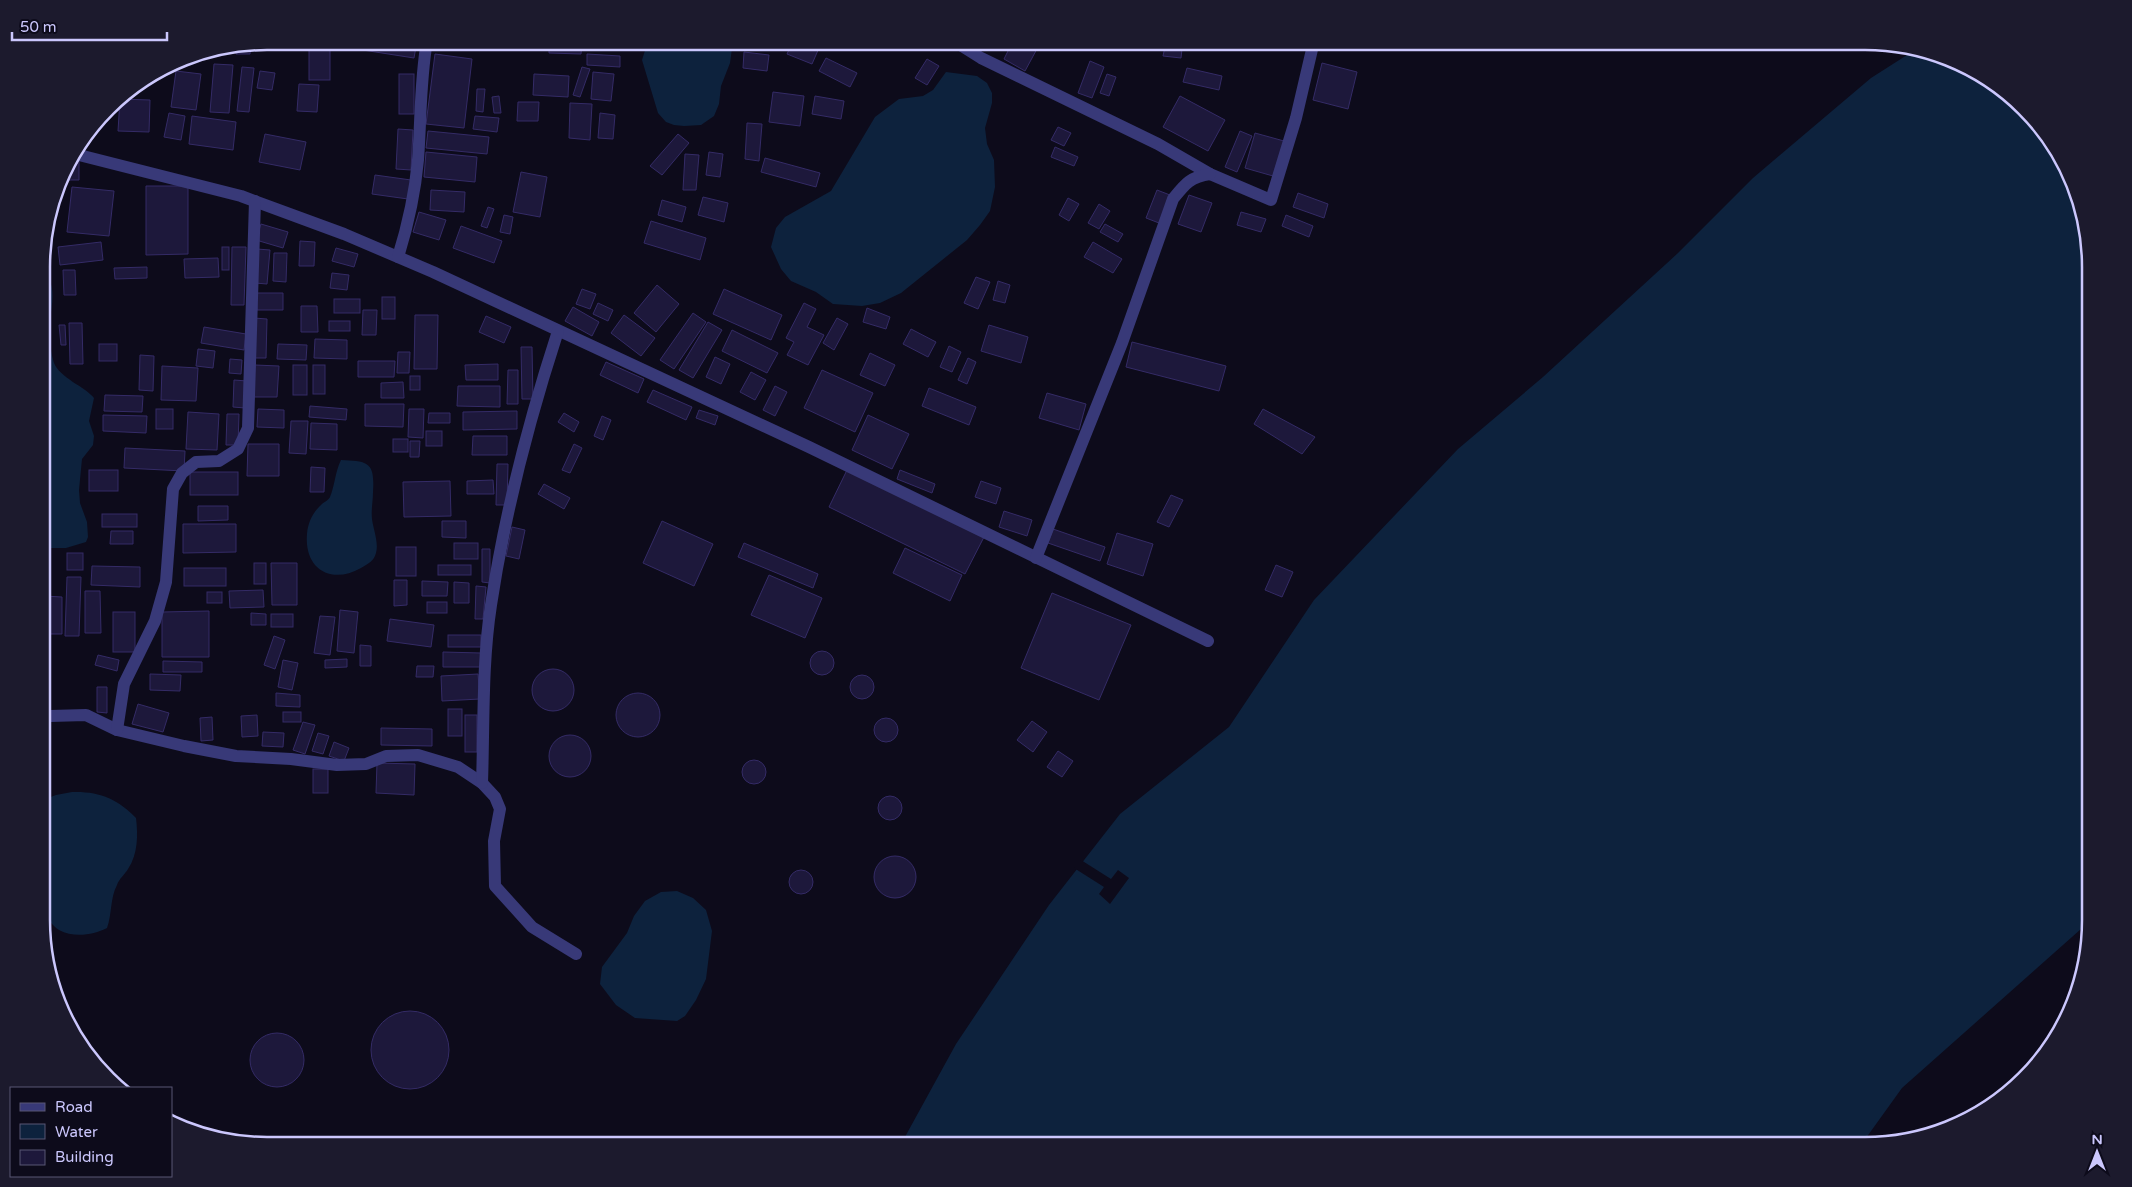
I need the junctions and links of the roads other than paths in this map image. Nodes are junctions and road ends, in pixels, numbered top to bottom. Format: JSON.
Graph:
{"nodes":[{"id":1,"x":426,"y":50,"type":"edge"},
{"id":2,"x":969,"y":50,"type":"edge"},
{"id":3,"x":1312,"y":50,"type":"edge"},
{"id":4,"x":81,"y":156,"type":"edge"},
{"id":5,"x":1210,"y":174,"type":"junction"},
{"id":6,"x":255,"y":201,"type":"junction"},
{"id":7,"x":398,"y":257,"type":"junction"},
{"id":8,"x":558,"y":331,"type":"junction"},
{"id":9,"x":1036,"y":558,"type":"junction"},
{"id":10,"x":1208,"y":641,"type":"dead end"},
{"id":11,"x":50,"y":716,"type":"edge"},
{"id":12,"x":116,"y":730,"type":"junction"},
{"id":13,"x":482,"y":783,"type":"junction"},
{"id":14,"x":576,"y":954,"type":"dead end"}],
"edges":[{"from":1,"to":7,"type":"street"},
{"from":2,"to":5,"type":"street"},
{"from":3,"to":5,"type":"street"},
{"from":4,"to":6,"type":"street"},
{"from":5,"to":9,"type":"street"},
{"from":6,"to":7,"type":"street"},
{"from":6,"to":12,"type":"street"},
{"from":7,"to":8,"type":"street"},
{"from":8,"to":9,"type":"street"},
{"from":8,"to":13,"type":"street"},
{"from":9,"to":10,"type":"street"},
{"from":11,"to":12,"type":"street"},
{"from":12,"to":13,"type":"street"},
{"from":13,"to":14,"type":"street"}]}
